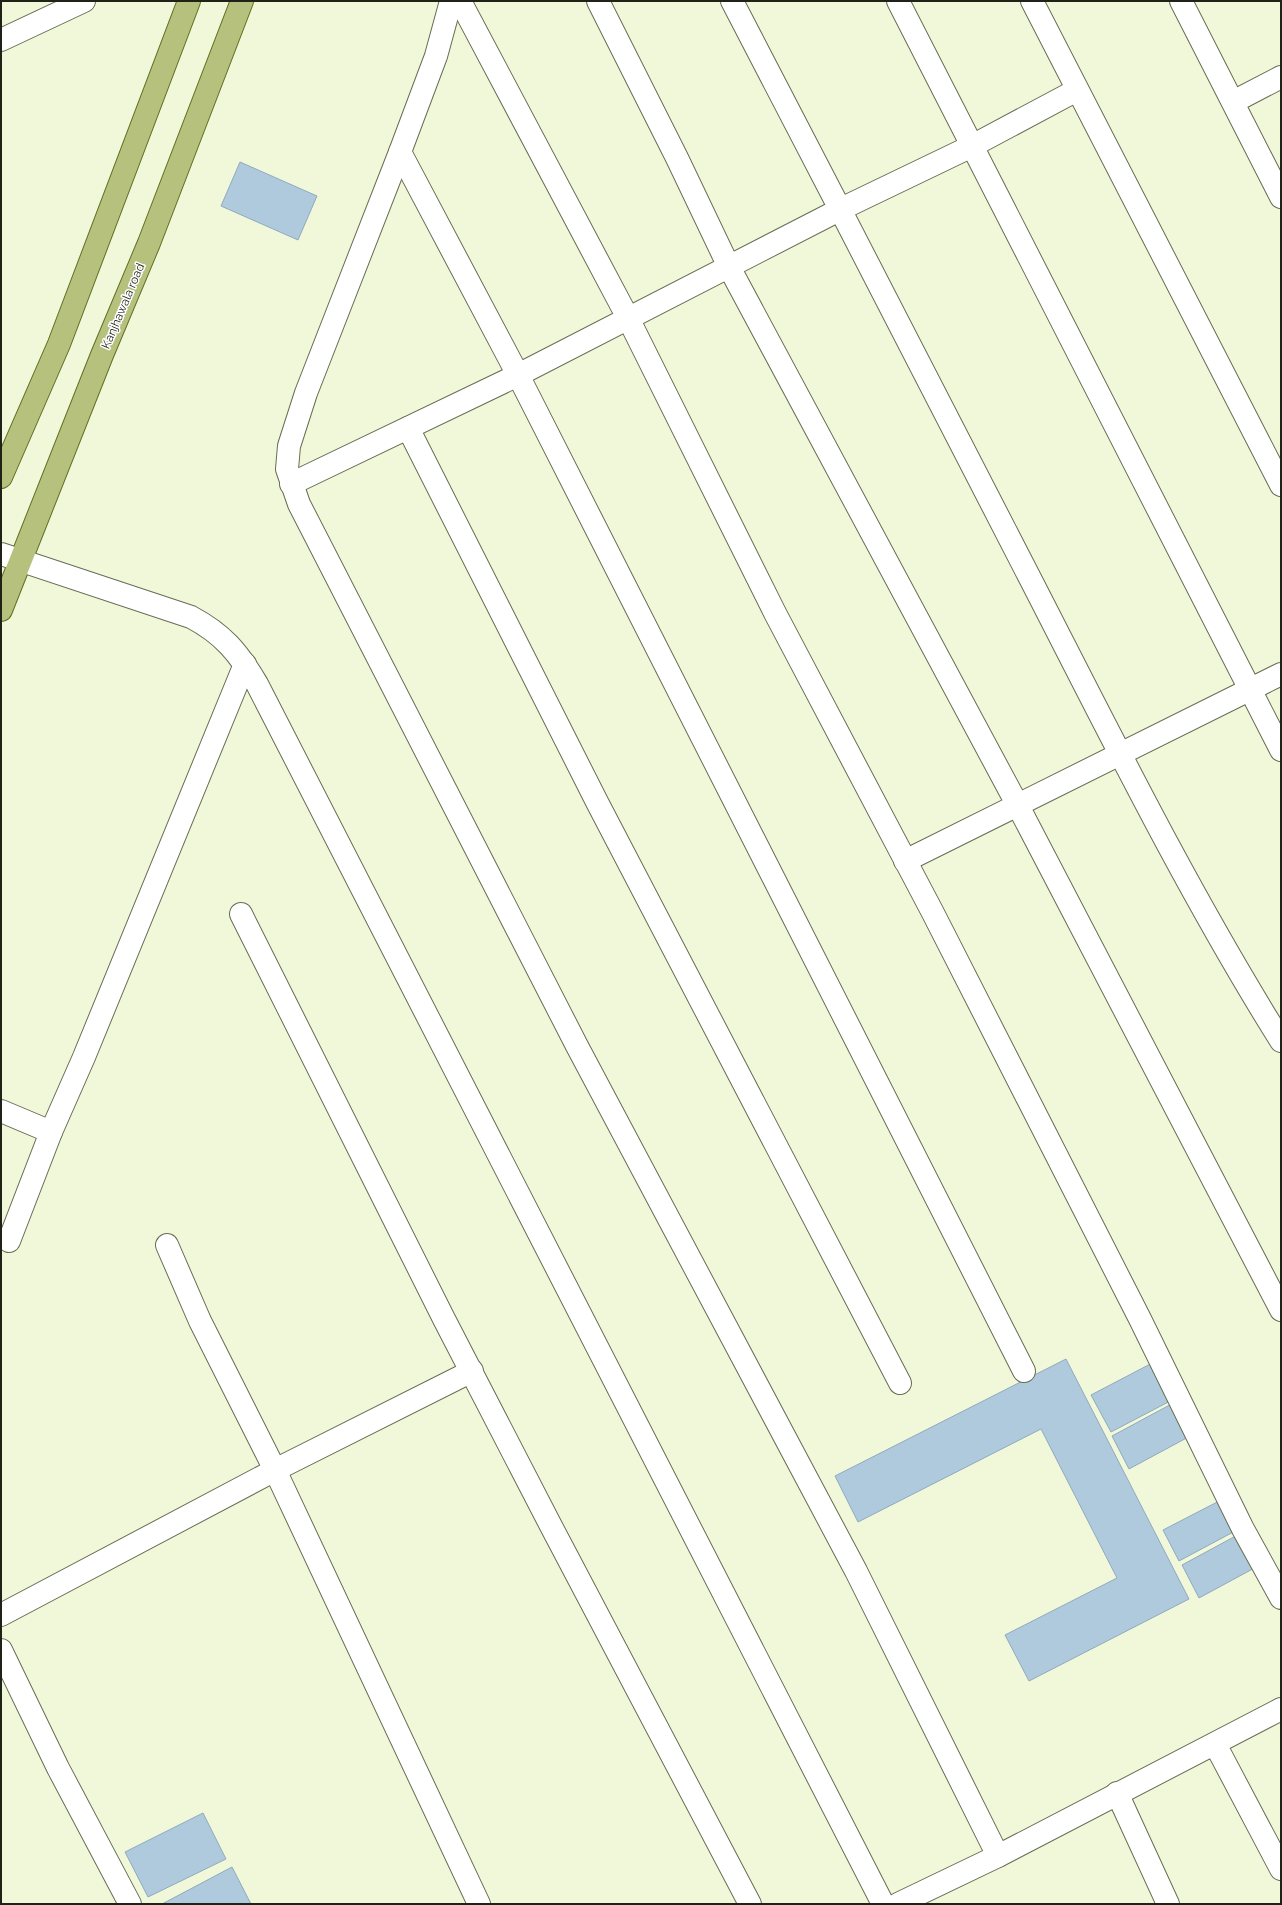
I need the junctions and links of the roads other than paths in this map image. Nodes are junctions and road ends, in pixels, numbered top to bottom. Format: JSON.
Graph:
{"nodes":[{"id":1,"x":84,"y":1,"type":"edge"},
{"id":2,"x":189,"y":1,"type":"edge"},
{"id":3,"x":242,"y":1,"type":"edge"},
{"id":4,"x":451,"y":1,"type":"edge"},
{"id":5,"x":460,"y":1,"type":"edge"},
{"id":6,"x":598,"y":1,"type":"edge"},
{"id":7,"x":732,"y":1,"type":"edge"},
{"id":8,"x":898,"y":1,"type":"edge"},
{"id":9,"x":1032,"y":1,"type":"edge"},
{"id":10,"x":1181,"y":1,"type":"edge"},
{"id":11,"x":1,"y":40,"type":"edge"},
{"id":12,"x":1281,"y":78,"type":"edge"},
{"id":13,"x":1077,"y":90,"type":"junction"},
{"id":14,"x":1233,"y":102,"type":"junction"},
{"id":15,"x":972,"y":146,"type":"junction"},
{"id":16,"x":400,"y":152,"type":"junction"},
{"id":17,"x":1281,"y":197,"type":"edge"},
{"id":18,"x":841,"y":209,"type":"junction"},
{"id":19,"x":729,"y":267,"type":"junction"},
{"id":20,"x":628,"y":318,"type":"junction"},
{"id":21,"x":518,"y":375,"type":"junction"},
{"id":22,"x":408,"y":428,"type":"junction"},
{"id":23,"x":1,"y":477,"type":"edge"},
{"id":24,"x":291,"y":484,"type":"junction"},
{"id":25,"x":1281,"y":485,"type":"edge"},
{"id":26,"x":11,"y":558,"type":"edge"},
{"id":27,"x":1,"y":610,"type":"edge"},
{"id":28,"x":245,"y":664,"type":"junction"},
{"id":29,"x":1281,"y":674,"type":"edge"},
{"id":30,"x":1251,"y":690,"type":"junction"},
{"id":31,"x":1281,"y":750,"type":"edge"},
{"id":32,"x":1120,"y":754,"type":"junction"},
{"id":33,"x":1017,"y":804,"type":"junction"},
{"id":34,"x":905,"y":861,"type":"junction"},
{"id":35,"x":241,"y":914,"type":"dead end"},
{"id":36,"x":1281,"y":1040,"type":"edge"},
{"id":37,"x":1,"y":1111,"type":"edge"},
{"id":38,"x":51,"y":1132,"type":"junction"},
{"id":39,"x":8,"y":1241,"type":"dead end"},
{"id":40,"x":167,"y":1245,"type":"dead end"},
{"id":41,"x":1281,"y":1310,"type":"edge"},
{"id":42,"x":1024,"y":1370,"type":"dead end"},
{"id":43,"x":472,"y":1371,"type":"junction"},
{"id":44,"x":900,"y":1383,"type":"dead end"},
{"id":45,"x":275,"y":1470,"type":"junction"},
{"id":46,"x":1281,"y":1598,"type":"edge"},
{"id":47,"x":1,"y":1615,"type":"edge"},
{"id":48,"x":1,"y":1650,"type":"edge"},
{"id":49,"x":1281,"y":1709,"type":"edge"},
{"id":50,"x":1215,"y":1744,"type":"junction"},
{"id":51,"x":1117,"y":1793,"type":"junction"},
{"id":52,"x":998,"y":1856,"type":"junction"},
{"id":53,"x":1281,"y":1869,"type":"edge"},
{"id":54,"x":130,"y":1904,"type":"edge"},
{"id":55,"x":479,"y":1904,"type":"edge"},
{"id":56,"x":750,"y":1904,"type":"edge"},
{"id":57,"x":883,"y":1904,"type":"edge"},
{"id":58,"x":898,"y":1904,"type":"edge"},
{"id":59,"x":1168,"y":1904,"type":"edge"}],
"edges":[{"from":1,"to":11,"type":"street"},
{"from":2,"to":23,"type":"main road"},
{"from":3,"to":26,"type":"main road","name":"Kanjhawala road"},
{"from":4,"to":16,"type":"street"},
{"from":5,"to":20,"type":"street"},
{"from":6,"to":19,"type":"street"},
{"from":7,"to":18,"type":"street"},
{"from":8,"to":15,"type":"street"},
{"from":9,"to":13,"type":"street"},
{"from":10,"to":14,"type":"street"},
{"from":12,"to":14,"type":"street"},
{"from":13,"to":15,"type":"street"},
{"from":13,"to":25,"type":"street"},
{"from":14,"to":17,"type":"street"},
{"from":15,"to":18,"type":"street"},
{"from":15,"to":30,"type":"street"},
{"from":16,"to":21,"type":"street"},
{"from":16,"to":24,"type":"street"},
{"from":18,"to":19,"type":"street"},
{"from":18,"to":32,"type":"street"},
{"from":19,"to":20,"type":"street"},
{"from":19,"to":33,"type":"street"},
{"from":20,"to":21,"type":"street"},
{"from":20,"to":34,"type":"street"},
{"from":21,"to":22,"type":"street"},
{"from":21,"to":42,"type":"street"},
{"from":22,"to":24,"type":"street"},
{"from":22,"to":44,"type":"street"},
{"from":24,"to":52,"type":"street"},
{"from":26,"to":27,"type":"main road","name":"Kanjhawala road"},
{"from":26,"to":28,"type":"street"},
{"from":28,"to":38,"type":"street"},
{"from":28,"to":57,"type":"street"},
{"from":29,"to":30,"type":"street"},
{"from":30,"to":31,"type":"street"},
{"from":30,"to":32,"type":"street"},
{"from":32,"to":33,"type":"street"},
{"from":32,"to":36,"type":"street"},
{"from":33,"to":34,"type":"street"},
{"from":33,"to":41,"type":"street"},
{"from":34,"to":46,"type":"street"},
{"from":35,"to":43,"type":"street"},
{"from":37,"to":38,"type":"street"},
{"from":38,"to":39,"type":"street"},
{"from":40,"to":45,"type":"street"},
{"from":43,"to":45,"type":"street"},
{"from":43,"to":56,"type":"street"},
{"from":45,"to":47,"type":"street"},
{"from":45,"to":55,"type":"street"},
{"from":48,"to":54,"type":"street"},
{"from":49,"to":50,"type":"street"},
{"from":50,"to":51,"type":"street"},
{"from":50,"to":53,"type":"street"},
{"from":51,"to":52,"type":"street"},
{"from":51,"to":59,"type":"street"},
{"from":52,"to":58,"type":"street"}]}
